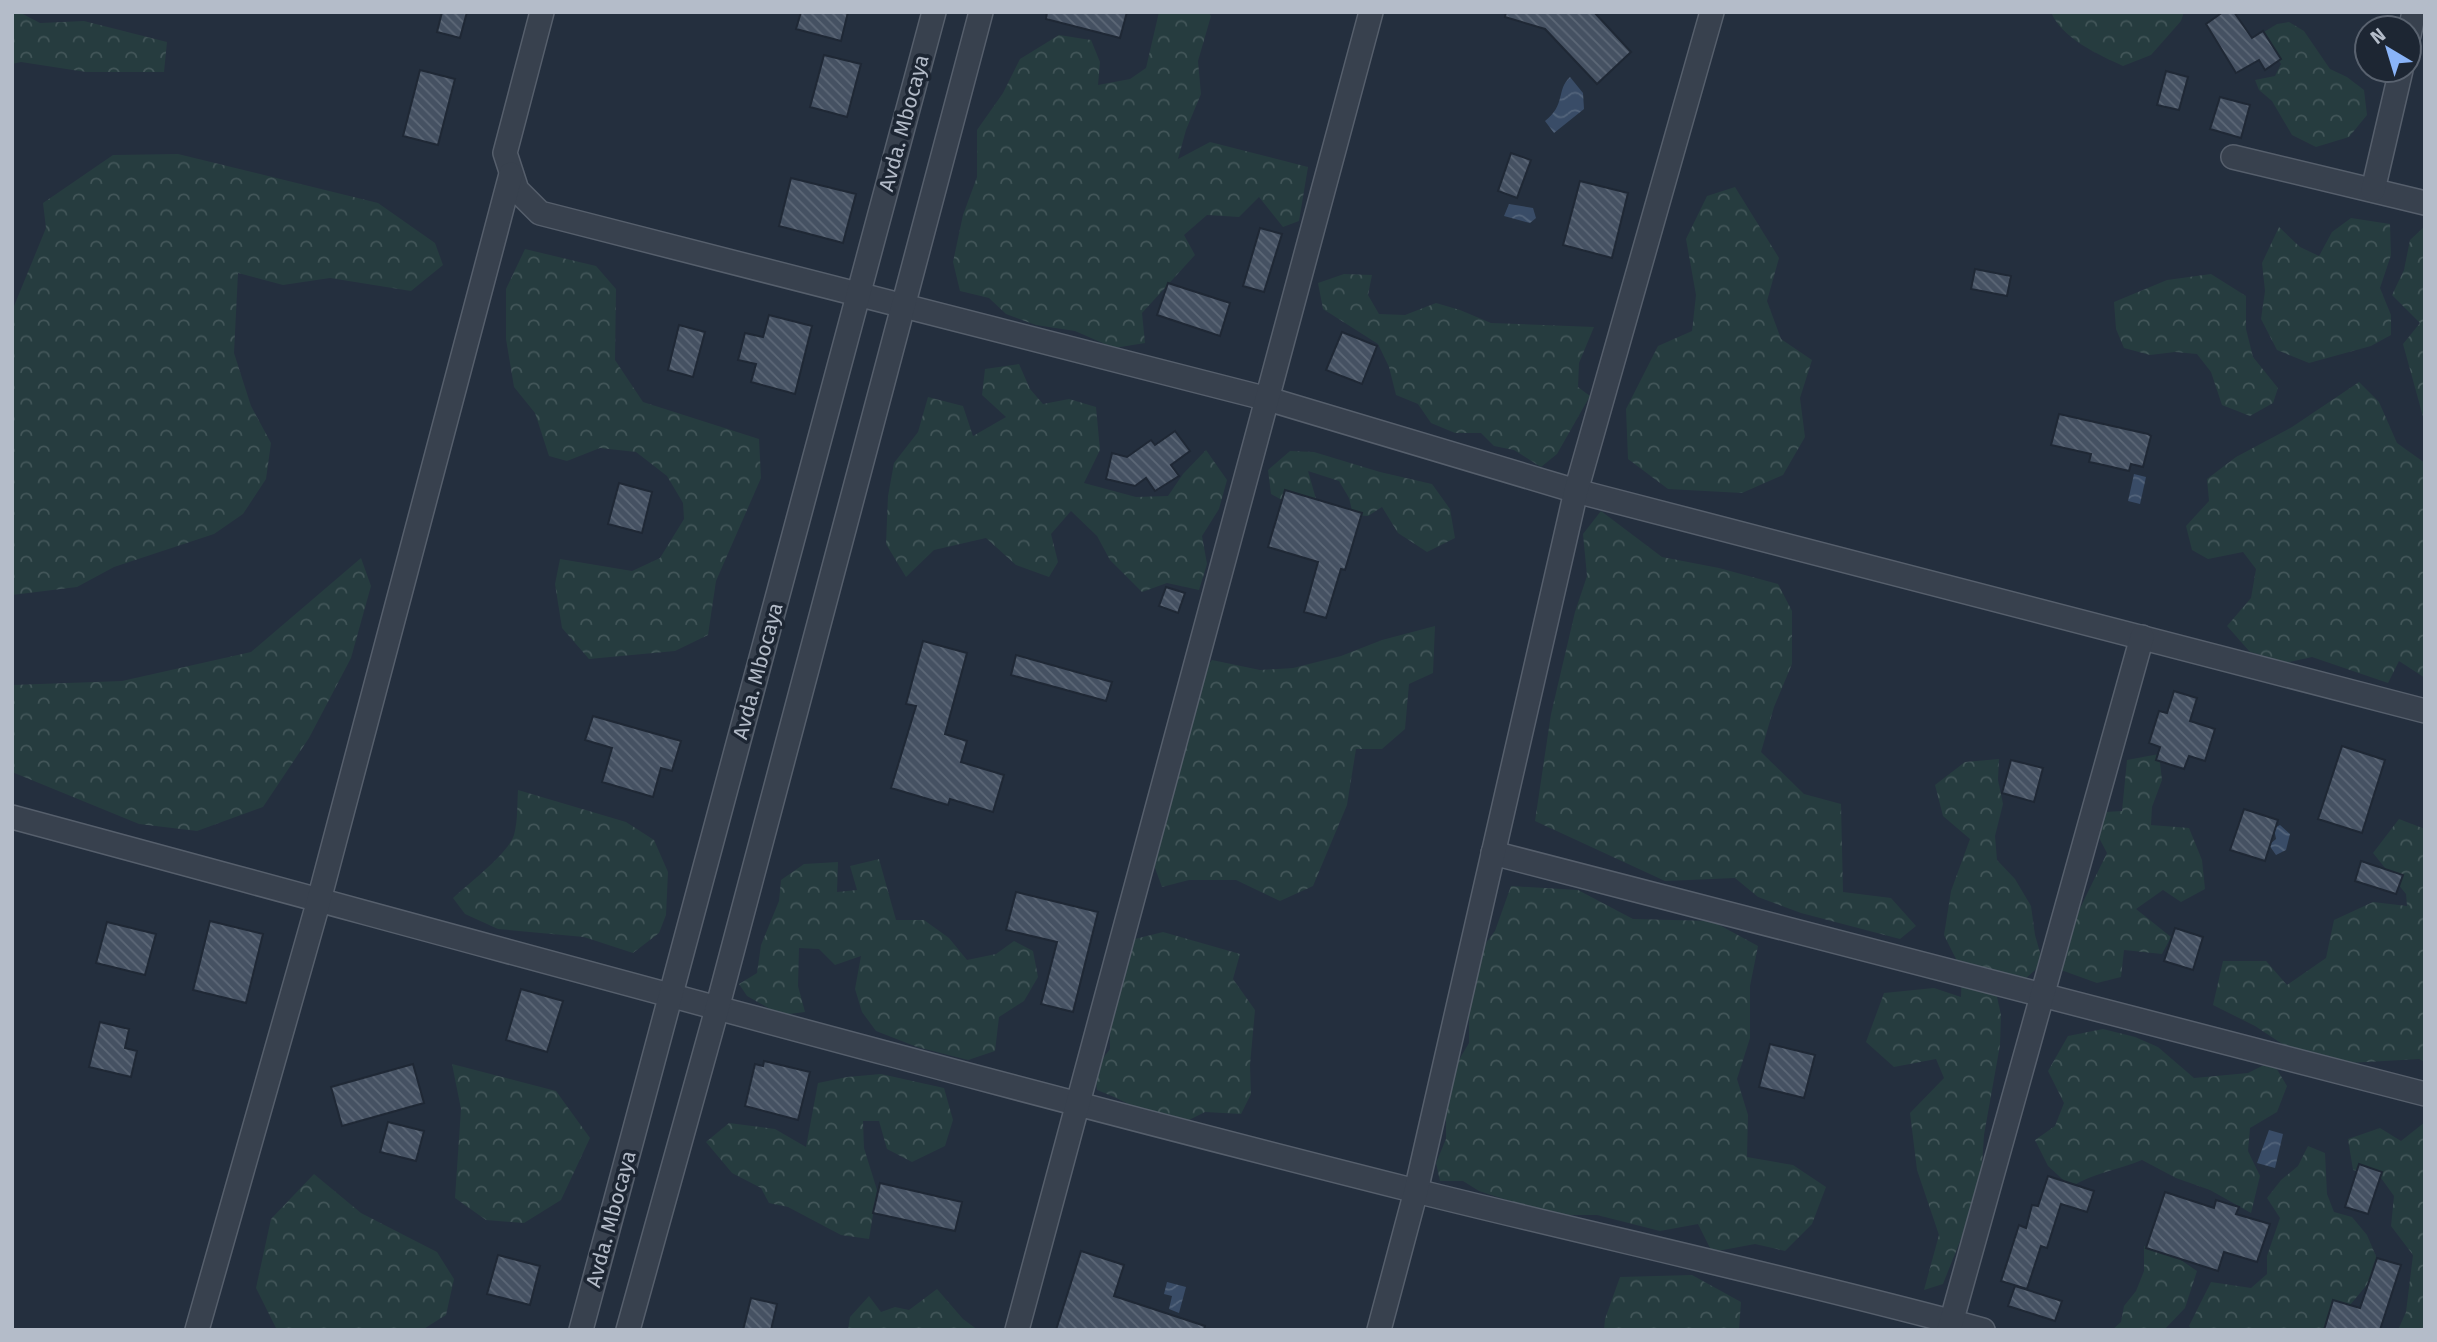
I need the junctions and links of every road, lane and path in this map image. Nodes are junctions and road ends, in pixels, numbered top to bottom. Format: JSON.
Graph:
{"nodes":[{"id":1,"x":542,"y":12,"type":"edge"},
{"id":2,"x":934,"y":12,"type":"edge"},
{"id":3,"x":981,"y":12,"type":"edge"},
{"id":4,"x":1371,"y":12,"type":"edge"},
{"id":5,"x":1712,"y":12,"type":"edge"},
{"id":6,"x":2398,"y":84,"type":"edge"},
{"id":7,"x":2233,"y":157,"type":"dead end"},
{"id":8,"x":512,"y":174,"type":"junction"},
{"id":9,"x":2373,"y":190,"type":"junction"},
{"id":10,"x":2425,"y":203,"type":"edge"},
{"id":11,"x":858,"y":294,"type":"junction"},
{"id":12,"x":903,"y":307,"type":"junction"},
{"id":13,"x":1268,"y":399,"type":"junction"},
{"id":14,"x":1576,"y":491,"type":"junction"},
{"id":15,"x":2142,"y":637,"type":"junction"},
{"id":16,"x":2425,"y":711,"type":"edge"},
{"id":17,"x":12,"y":817,"type":"edge"},
{"id":18,"x":1493,"y":853,"type":"junction"},
{"id":19,"x":319,"y":900,"type":"junction"},
{"id":20,"x":2042,"y":995,"type":"junction"},
{"id":21,"x":672,"y":996,"type":"junction"},
{"id":22,"x":717,"y":1009,"type":"junction"},
{"id":23,"x":2425,"y":1094,"type":"edge"},
{"id":24,"x":1078,"y":1103,"type":"junction"},
{"id":25,"x":1416,"y":1191,"type":"junction"},
{"id":26,"x":1950,"y":1326,"type":"edge"},
{"id":27,"x":197,"y":1330,"type":"edge"},
{"id":28,"x":581,"y":1330,"type":"edge"},
{"id":29,"x":628,"y":1330,"type":"edge"},
{"id":30,"x":1017,"y":1330,"type":"edge"},
{"id":31,"x":1379,"y":1330,"type":"edge"},
{"id":32,"x":1983,"y":1330,"type":"edge"}],
"edges":[{"from":1,"to":8,"type":"street"},
{"from":2,"to":11,"type":"street","name":"Avda. Mbocaya"},
{"from":3,"to":12,"type":"street"},
{"from":4,"to":13,"type":"street"},
{"from":5,"to":14,"type":"street"},
{"from":6,"to":9,"type":"street"},
{"from":7,"to":9,"type":"street"},
{"from":8,"to":11,"type":"street"},
{"from":8,"to":19,"type":"street"},
{"from":9,"to":10,"type":"street"},
{"from":11,"to":12,"type":"street"},
{"from":11,"to":21,"type":"street","name":"Avda. Mbocaya"},
{"from":12,"to":13,"type":"street"},
{"from":12,"to":22,"type":"street"},
{"from":13,"to":14,"type":"street"},
{"from":13,"to":24,"type":"street"},
{"from":14,"to":15,"type":"street"},
{"from":14,"to":18,"type":"street"},
{"from":15,"to":16,"type":"street"},
{"from":15,"to":20,"type":"street"},
{"from":17,"to":19,"type":"street"},
{"from":18,"to":20,"type":"street"},
{"from":18,"to":25,"type":"street"},
{"from":19,"to":21,"type":"street"},
{"from":19,"to":27,"type":"street"},
{"from":20,"to":23,"type":"street"},
{"from":20,"to":26,"type":"street"},
{"from":21,"to":22,"type":"street"},
{"from":21,"to":28,"type":"street","name":"Avda. Mbocaya"},
{"from":22,"to":24,"type":"street"},
{"from":22,"to":29,"type":"street"},
{"from":24,"to":25,"type":"street"},
{"from":24,"to":30,"type":"street"},
{"from":25,"to":26,"type":"street"},
{"from":25,"to":31,"type":"street"},
{"from":26,"to":32,"type":"street"}]}
